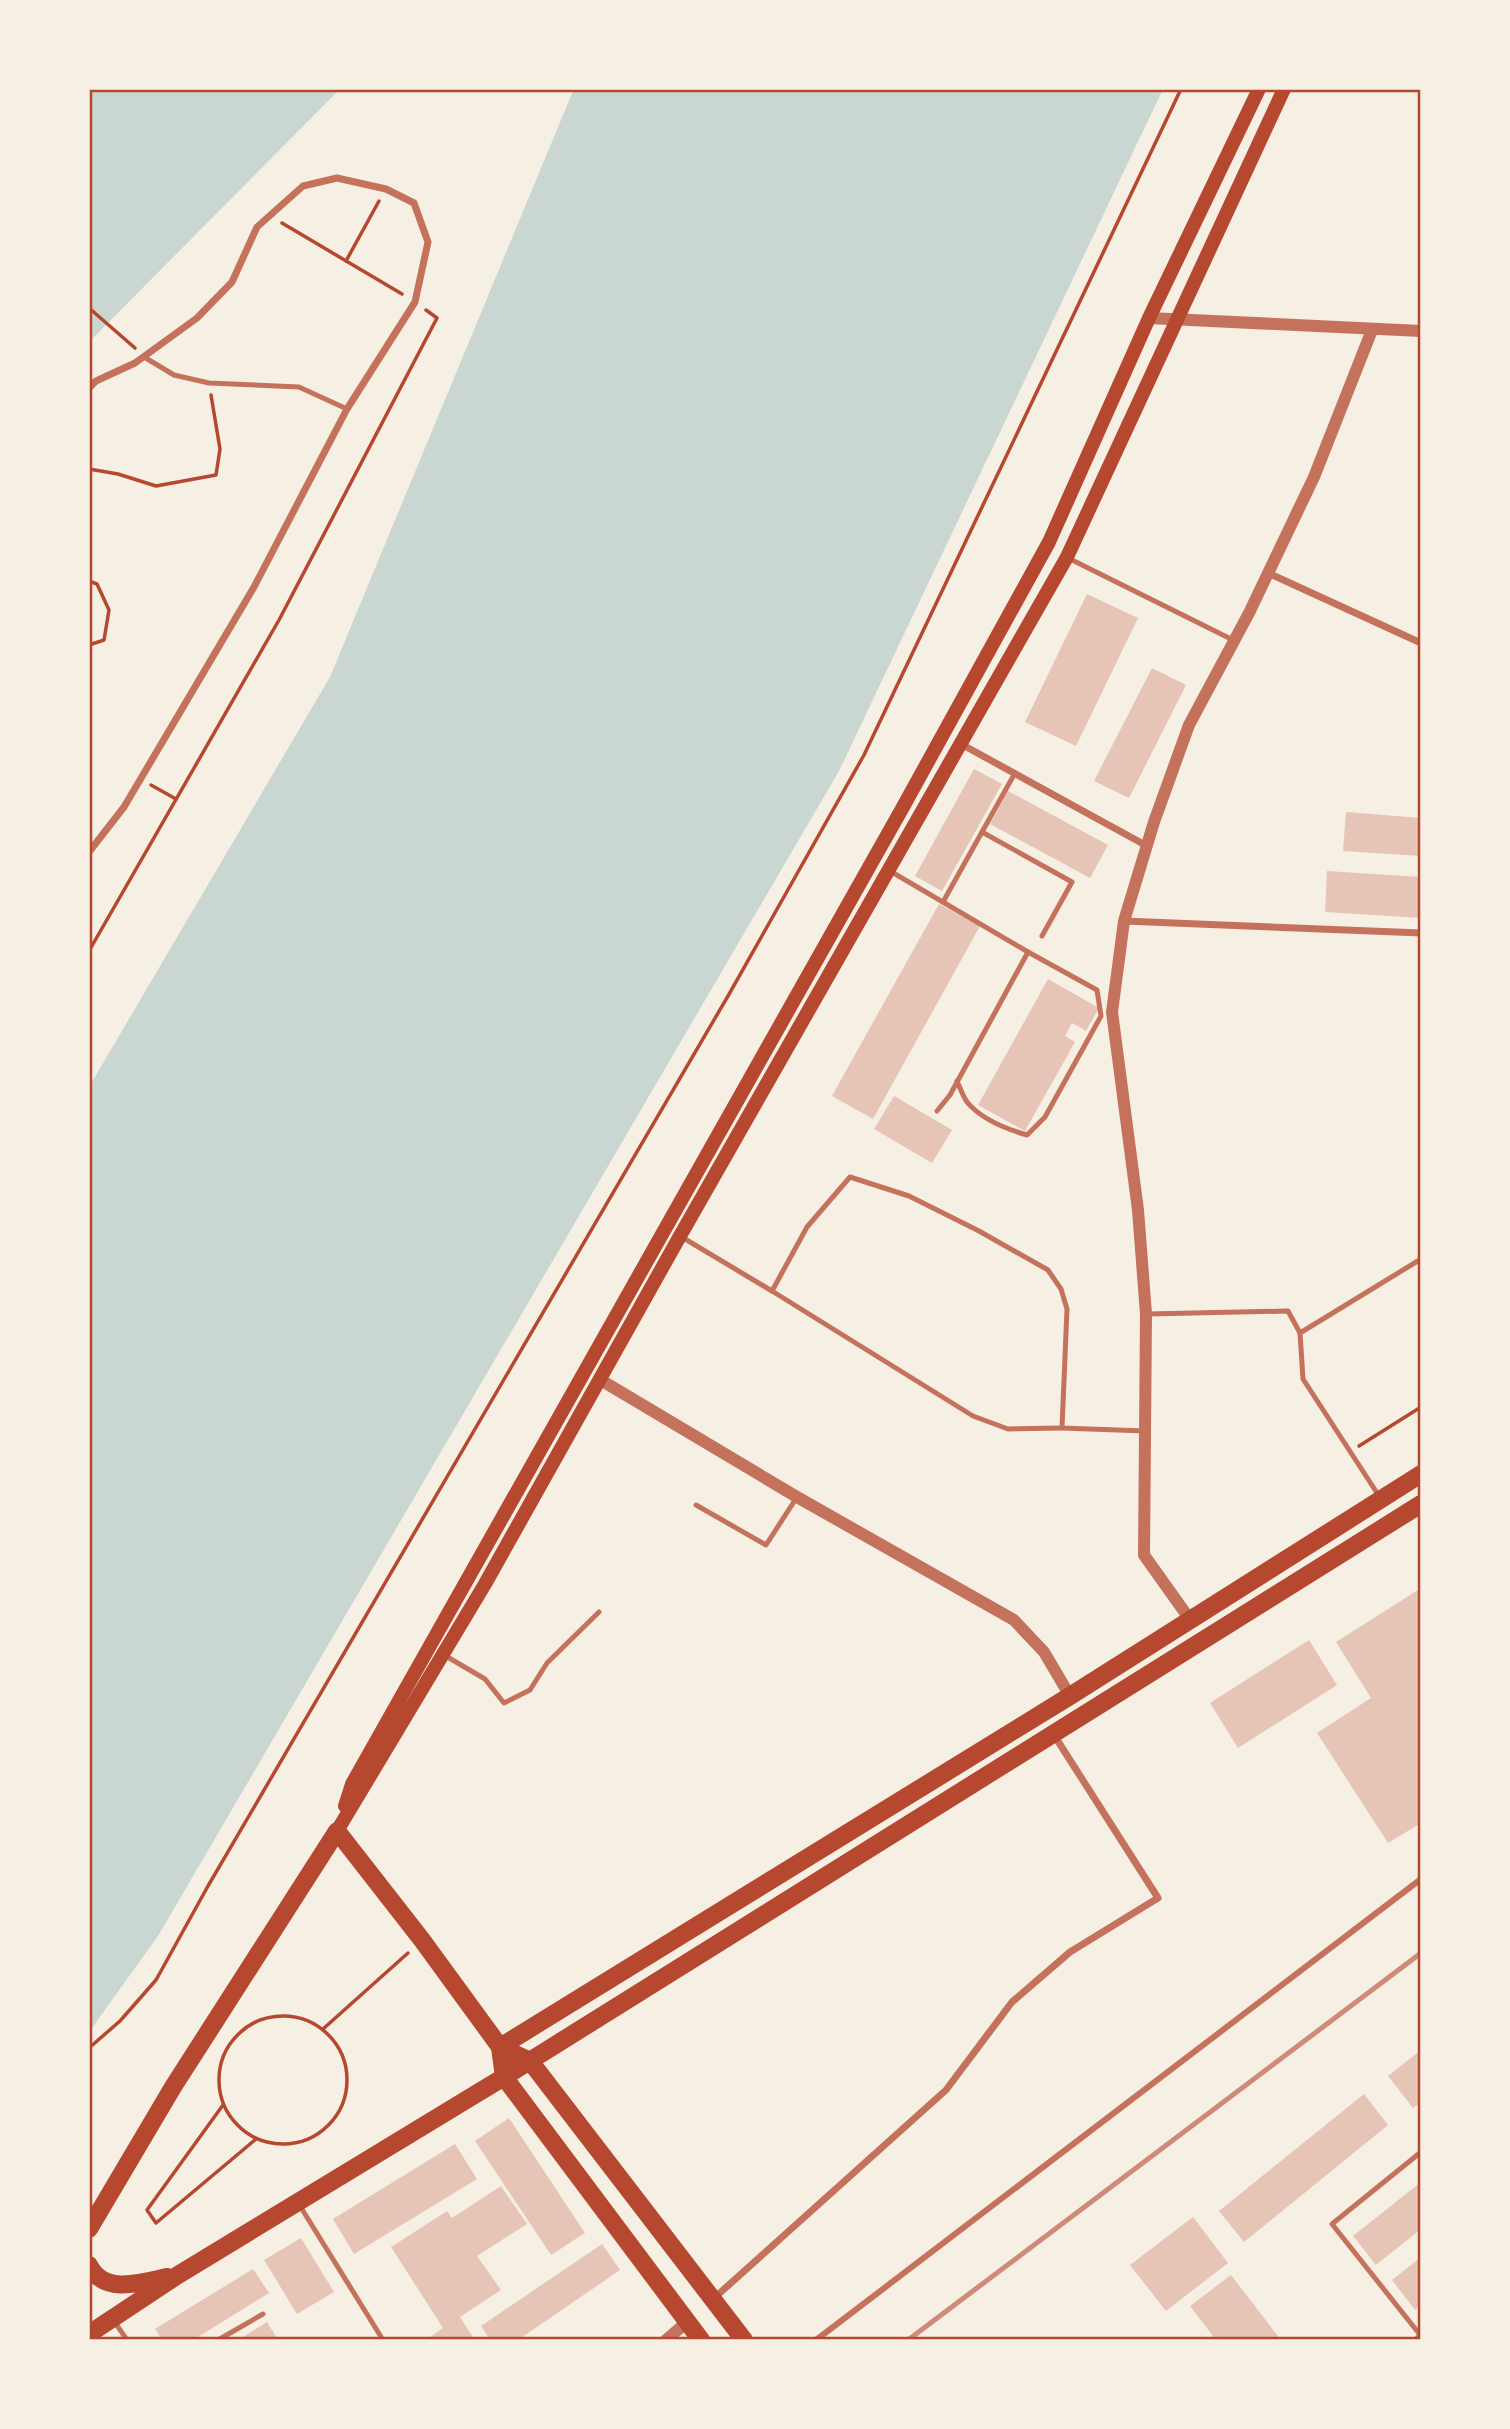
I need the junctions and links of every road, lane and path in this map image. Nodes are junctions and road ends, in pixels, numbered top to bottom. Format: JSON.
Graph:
{"nodes":[{"id":1,"x":1181,"y":89,"type":"edge"},
{"id":2,"x":1259,"y":89,"type":"edge"},
{"id":3,"x":1284,"y":89,"type":"edge"},
{"id":4,"x":386,"y":189,"type":"junction"},
{"id":5,"x":269,"y":215,"type":"junction"},
{"id":6,"x":346,"y":261,"type":"junction"},
{"id":7,"x":415,"y":302,"type":"junction"},
{"id":8,"x":89,"y":308,"type":"edge"},
{"id":9,"x":1149,"y":318,"type":"junction"},
{"id":10,"x":1176,"y":320,"type":"junction"},
{"id":11,"x":1372,"y":330,"type":"junction"},
{"id":12,"x":1421,"y":331,"type":"edge"},
{"id":13,"x":144,"y":357,"type":"junction"},
{"id":14,"x":209,"y":383,"type":"junction"},
{"id":15,"x":89,"y":388,"type":"edge"},
{"id":16,"x":347,"y":409,"type":"junction"},
{"id":17,"x":89,"y":469,"type":"edge"},
{"id":18,"x":1067,"y":557,"type":"junction"},
{"id":19,"x":1268,"y":573,"type":"junction"},
{"id":20,"x":89,"y":581,"type":"edge"},
{"id":21,"x":1234,"y":640,"type":"junction"},
{"id":22,"x":1421,"y":643,"type":"edge"},
{"id":23,"x":89,"y":645,"type":"edge"},
{"id":24,"x":961,"y":744,"type":"junction"},
{"id":25,"x":1015,"y":773,"type":"junction"},
{"id":26,"x":140,"y":780,"type":"junction"},
{"id":27,"x":176,"y":799,"type":"junction"},
{"id":28,"x":982,"y":832,"type":"junction"},
{"id":29,"x":1147,"y":846,"type":"junction"},
{"id":30,"x":89,"y":852,"type":"edge"},
{"id":31,"x":890,"y":871,"type":"junction"},
{"id":32,"x":943,"y":902,"type":"junction"},
{"id":33,"x":1124,"y":921,"type":"junction"},
{"id":34,"x":1421,"y":933,"type":"edge"},
{"id":35,"x":1042,"y":936,"type":"dead end"},
{"id":36,"x":89,"y":951,"type":"edge"},
{"id":37,"x":1028,"y":952,"type":"junction"},
{"id":38,"x":957,"y":1081,"type":"junction"},
{"id":39,"x":937,"y":1111,"type":"dead end"},
{"id":40,"x":680,"y":1236,"type":"junction"},
{"id":41,"x":1421,"y":1259,"type":"edge"},
{"id":42,"x":772,"y":1291,"type":"junction"},
{"id":43,"x":1146,"y":1314,"type":"junction"},
{"id":44,"x":1300,"y":1333,"type":"junction"},
{"id":45,"x":599,"y":1379,"type":"junction"},
{"id":46,"x":1421,"y":1407,"type":"edge"},
{"id":47,"x":1062,"y":1428,"type":"junction"},
{"id":48,"x":1145,"y":1431,"type":"junction"},
{"id":49,"x":1349,"y":1453,"type":"junction"},
{"id":50,"x":1421,"y":1474,"type":"edge"},
{"id":51,"x":797,"y":1497,"type":"junction"},
{"id":52,"x":1380,"y":1499,"type":"junction"},
{"id":53,"x":1421,"y":1504,"type":"edge"},
{"id":54,"x":696,"y":1505,"type":"dead end"},
{"id":55,"x":599,"y":1612,"type":"dead end"},
{"id":56,"x":1191,"y":1621,"type":"junction"},
{"id":57,"x":442,"y":1654,"type":"junction"},
{"id":58,"x":1070,"y":1696,"type":"junction"},
{"id":59,"x":1054,"y":1735,"type":"junction"},
{"id":60,"x":337,"y":1831,"type":"junction"},
{"id":61,"x":1421,"y":1880,"type":"edge"},
{"id":62,"x":422,"y":1940,"type":"junction"},
{"id":63,"x":323,"y":2029,"type":"junction"},
{"id":64,"x":500,"y":2047,"type":"junction"},
{"id":65,"x":89,"y":2048,"type":"edge"},
{"id":66,"x":530,"y":2061,"type":"junction"},
{"id":67,"x":504,"y":2077,"type":"junction"},
{"id":68,"x":223,"y":2105,"type":"junction"},
{"id":69,"x":256,"y":2138,"type":"junction"},
{"id":70,"x":1421,"y":2152,"type":"edge"},
{"id":71,"x":298,"y":2203,"type":"junction"},
{"id":72,"x":94,"y":2222,"type":"edge"},
{"id":73,"x":89,"y":2245,"type":"edge"},
{"id":74,"x":89,"y":2265,"type":"edge"},
{"id":75,"x":178,"y":2275,"type":"junction"},
{"id":76,"x":712,"y":2300,"type":"junction"},
{"id":77,"x":263,"y":2314,"type":"dead end"},
{"id":78,"x":113,"y":2318,"type":"junction"},
{"id":79,"x":687,"y":2322,"type":"junction"},
{"id":80,"x":89,"y":2333,"type":"edge"},
{"id":81,"x":1420,"y":2338,"type":"edge"},
{"id":82,"x":127,"y":2340,"type":"edge"},
{"id":83,"x":218,"y":2340,"type":"edge"},
{"id":84,"x":383,"y":2340,"type":"edge"},
{"id":85,"x":666,"y":2340,"type":"edge"},
{"id":86,"x":701,"y":2340,"type":"edge"},
{"id":87,"x":744,"y":2340,"type":"edge"},
{"id":88,"x":816,"y":2340,"type":"edge"}],
"edges":[{"from":1,"to":65,"type":"path"},
{"from":2,"to":9,"type":"main road"},
{"from":3,"to":10,"type":"main road"},
{"from":4,"to":5,"type":"street"},
{"from":4,"to":6,"type":"path"},
{"from":4,"to":7,"type":"street"},
{"from":5,"to":6,"type":"path"},
{"from":5,"to":13,"type":"street"},
{"from":6,"to":7,"type":"path"},
{"from":7,"to":16,"type":"street"},
{"from":7,"to":27,"type":"path"},
{"from":8,"to":13,"type":"path"},
{"from":9,"to":10,"type":"street"},
{"from":9,"to":60,"type":"main road"},
{"from":10,"to":11,"type":"street"},
{"from":10,"to":18,"type":"main road"},
{"from":11,"to":12,"type":"street"},
{"from":11,"to":19,"type":"street"},
{"from":13,"to":14,"type":"lane"},
{"from":13,"to":15,"type":"street"},
{"from":14,"to":16,"type":"lane"},
{"from":14,"to":17,"type":"path"},
{"from":16,"to":26,"type":"street"},
{"from":18,"to":21,"type":"lane"},
{"from":18,"to":24,"type":"main road"},
{"from":19,"to":21,"type":"street"},
{"from":19,"to":22,"type":"street"},
{"from":20,"to":23,"type":"path"},
{"from":21,"to":29,"type":"street"},
{"from":24,"to":25,"type":"street"},
{"from":24,"to":31,"type":"main road"},
{"from":25,"to":28,"type":"lane"},
{"from":25,"to":29,"type":"street"},
{"from":26,"to":27,"type":"path"},
{"from":26,"to":30,"type":"street"},
{"from":27,"to":36,"type":"path"},
{"from":28,"to":32,"type":"lane"},
{"from":28,"to":35,"type":"lane"},
{"from":29,"to":33,"type":"street"},
{"from":31,"to":32,"type":"lane"},
{"from":31,"to":40,"type":"main road"},
{"from":32,"to":37,"type":"lane"},
{"from":33,"to":34,"type":"street"},
{"from":33,"to":43,"type":"street"},
{"from":37,"to":38,"type":"lane"},
{"from":37,"to":38,"type":"lane"},
{"from":38,"to":39,"type":"lane"},
{"from":40,"to":42,"type":"lane"},
{"from":40,"to":45,"type":"main road"},
{"from":41,"to":44,"type":"lane"},
{"from":42,"to":47,"type":"lane"},
{"from":42,"to":47,"type":"lane"},
{"from":43,"to":44,"type":"lane"},
{"from":43,"to":48,"type":"street"},
{"from":44,"to":49,"type":"lane"},
{"from":45,"to":51,"type":"street"},
{"from":45,"to":57,"type":"main road"},
{"from":46,"to":49,"type":"path"},
{"from":47,"to":48,"type":"lane"},
{"from":48,"to":56,"type":"street"},
{"from":49,"to":52,"type":"lane"},
{"from":50,"to":52,"type":"main road"},
{"from":51,"to":54,"type":"lane"},
{"from":51,"to":58,"type":"street"},
{"from":52,"to":56,"type":"main road"},
{"from":53,"to":59,"type":"main road"},
{"from":55,"to":57,"type":"lane"},
{"from":56,"to":58,"type":"main road"},
{"from":57,"to":60,"type":"main road"},
{"from":58,"to":64,"type":"main road"},
{"from":59,"to":66,"type":"main road"},
{"from":59,"to":76,"type":"street"},
{"from":60,"to":62,"type":"main road"},
{"from":60,"to":72,"type":"main road"},
{"from":61,"to":88,"type":"street"},
{"from":62,"to":63,"type":"path"},
{"from":62,"to":64,"type":"main road"},
{"from":63,"to":68,"type":"path"},
{"from":63,"to":69,"type":"path"},
{"from":64,"to":66,"type":"main road"},
{"from":64,"to":67,"type":"main road"},
{"from":66,"to":67,"type":"main road"},
{"from":66,"to":76,"type":"main road"},
{"from":67,"to":71,"type":"main road"},
{"from":67,"to":79,"type":"main road"},
{"from":68,"to":69,"type":"path"},
{"from":68,"to":69,"type":"path"},
{"from":70,"to":81,"type":"lane"},
{"from":71,"to":75,"type":"main road"},
{"from":71,"to":84,"type":"lane"},
{"from":72,"to":73,"type":"main road"},
{"from":74,"to":75,"type":"main road"},
{"from":75,"to":78,"type":"main road"},
{"from":76,"to":87,"type":"main road"},
{"from":77,"to":83,"type":"lane"},
{"from":78,"to":80,"type":"main road"},
{"from":78,"to":82,"type":"lane"},
{"from":79,"to":85,"type":"street"},
{"from":79,"to":86,"type":"main road"}]}
